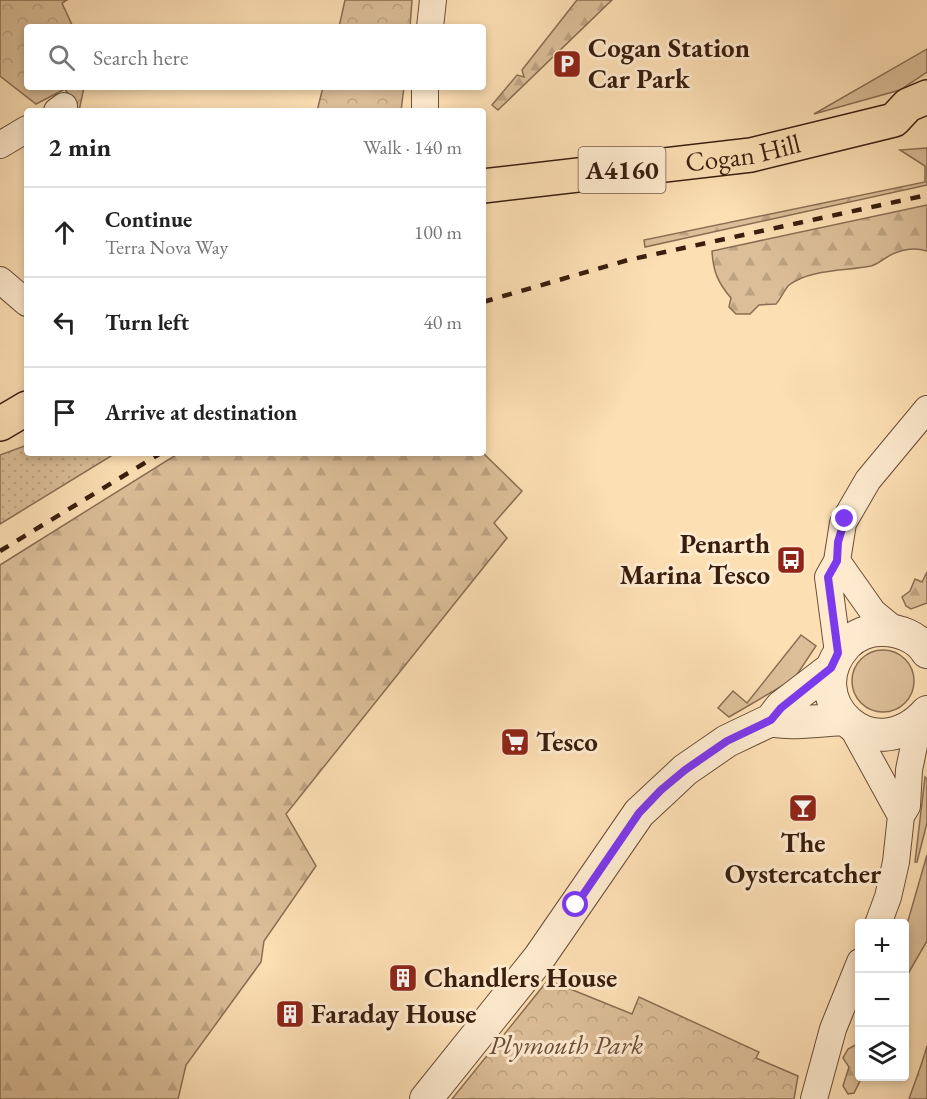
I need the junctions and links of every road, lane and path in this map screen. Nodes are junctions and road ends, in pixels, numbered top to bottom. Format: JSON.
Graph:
{"nodes":[{"id":1,"x":434,"y":0,"type":"edge"},
{"id":2,"x":430,"y":24,"type":"edge"},
{"id":3,"x":425,"y":90,"type":"edge"},
{"id":4,"x":927,"y":97,"type":"edge"},
{"id":5,"x":425,"y":108,"type":"edge"},
{"id":6,"x":894,"y":120,"type":"junction"},
{"id":7,"x":927,"y":123,"type":"edge"},
{"id":8,"x":24,"y":131,"type":"edge"},
{"id":9,"x":0,"y":146,"type":"edge"},
{"id":10,"x":486,"y":186,"type":"edge"},
{"id":11,"x":0,"y":280,"type":"edge"},
{"id":12,"x":24,"y":300,"type":"edge"},
{"id":13,"x":927,"y":409,"type":"edge"},
{"id":14,"x":24,"y":410,"type":"edge"},
{"id":15,"x":0,"y":424,"type":"edge"},
{"id":16,"x":837,"y":561,"type":"junction"},
{"id":17,"x":915,"y":637,"type":"edge"},
{"id":18,"x":835,"y":661,"type":"junction"},
{"id":19,"x":923,"y":716,"type":"edge"},
{"id":20,"x":771,"y":720,"type":"junction"},
{"id":21,"x":848,"y":722,"type":"junction"},
{"id":22,"x":901,"y":816,"type":"junction"},
{"id":23,"x":880,"y":919,"type":"edge"},
{"id":24,"x":856,"y":973,"type":"edge"},
{"id":25,"x":426,"y":1099,"type":"edge"},
{"id":26,"x":814,"y":1099,"type":"edge"}],
"edges":[{"from":1,"to":2,"type":"street"},
{"from":3,"to":5,"type":"street"},
{"from":4,"to":6,"type":"main road","name":"Cogan Hill","number":"A4160"},
{"from":6,"to":7,"type":"main road","name":"Cogan Hill","number":"A4160"},
{"from":6,"to":10,"type":"main road","name":"Cogan Hill","number":"A4160"},
{"from":8,"to":9,"type":"street"},
{"from":11,"to":12,"type":"street"},
{"from":13,"to":16,"type":"street"},
{"from":14,"to":15,"type":"main road"},
{"from":16,"to":17,"type":"street"},
{"from":16,"to":18,"type":"street"},
{"from":17,"to":18,"type":"street"},
{"from":18,"to":20,"type":"street"},
{"from":18,"to":21,"type":"street"},
{"from":19,"to":21,"type":"street"},
{"from":19,"to":22,"type":"street"},
{"from":20,"to":21,"type":"street"},
{"from":20,"to":25,"type":"street"},
{"from":21,"to":22,"type":"street"},
{"from":22,"to":23,"type":"street"},
{"from":24,"to":26,"type":"street"}]}
